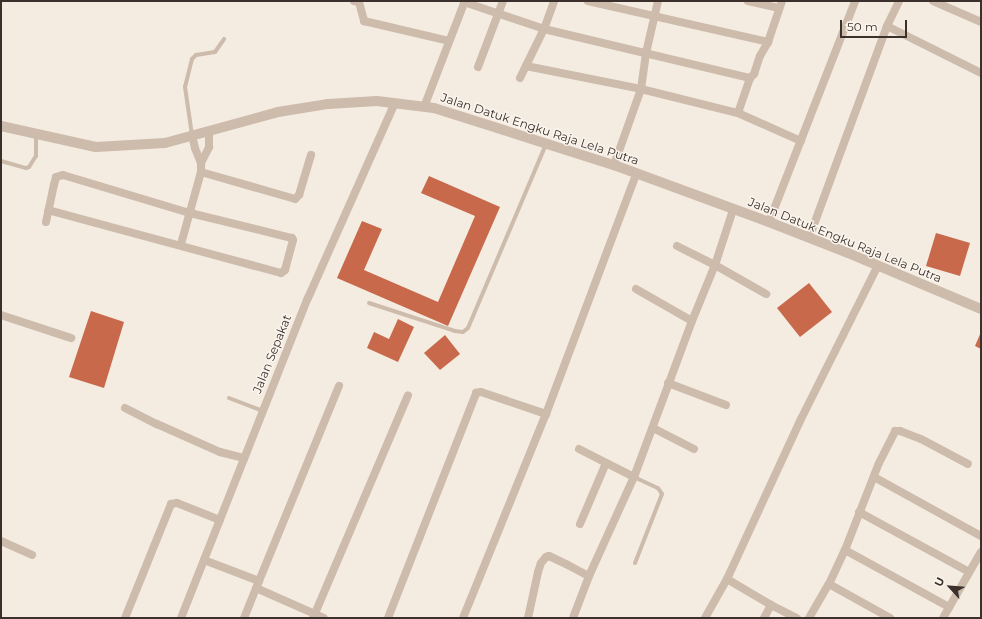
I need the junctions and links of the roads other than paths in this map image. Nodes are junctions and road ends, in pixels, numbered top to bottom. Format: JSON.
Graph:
{"nodes":[{"id":1,"x":354,"y":1,"type":"edge"},
{"id":2,"x":465,"y":1,"type":"edge"},
{"id":3,"x":503,"y":1,"type":"edge"},
{"id":4,"x":554,"y":1,"type":"edge"},
{"id":5,"x":588,"y":1,"type":"edge"},
{"id":6,"x":658,"y":1,"type":"edge"},
{"id":7,"x":748,"y":1,"type":"edge"},
{"id":8,"x":855,"y":1,"type":"edge"},
{"id":9,"x":899,"y":1,"type":"edge"},
{"id":10,"x":939,"y":2,"type":"edge"},
{"id":11,"x":780,"y":4,"type":"edge"},
{"id":12,"x":498,"y":14,"type":"junction"},
{"id":13,"x":654,"y":16,"type":"junction"},
{"id":14,"x":981,"y":22,"type":"edge"},
{"id":15,"x":887,"y":26,"type":"junction"},
{"id":16,"x":544,"y":30,"type":"junction"},
{"id":17,"x":224,"y":38,"type":"dead end"},
{"id":18,"x":449,"y":41,"type":"junction"},
{"id":19,"x":768,"y":42,"type":"junction"},
{"id":20,"x":646,"y":53,"type":"junction"},
{"id":21,"x":526,"y":66,"type":"junction"},
{"id":22,"x":478,"y":67,"type":"dead end"},
{"id":23,"x":981,"y":73,"type":"edge"},
{"id":24,"x":520,"y":78,"type":"dead end"},
{"id":25,"x":750,"y":78,"type":"junction"},
{"id":26,"x":641,"y":89,"type":"junction"},
{"id":27,"x":395,"y":103,"type":"junction"},
{"id":28,"x":424,"y":107,"type":"junction"},
{"id":29,"x":738,"y":113,"type":"junction"},
{"id":30,"x":1,"y":126,"type":"edge"},
{"id":31,"x":209,"y":131,"type":"junction"},
{"id":32,"x":36,"y":133,"type":"junction"},
{"id":33,"x":192,"y":135,"type":"junction"},
{"id":34,"x":801,"y":141,"type":"junction"},
{"id":35,"x":546,"y":144,"type":"junction"},
{"id":36,"x":311,"y":155,"type":"dead end"},
{"id":37,"x":1,"y":161,"type":"edge"},
{"id":38,"x":201,"y":163,"type":"junction"},
{"id":39,"x":614,"y":166,"type":"junction"},
{"id":40,"x":201,"y":172,"type":"junction"},
{"id":41,"x":636,"y":174,"type":"junction"},
{"id":42,"x":48,"y":210,"type":"junction"},
{"id":43,"x":733,"y":210,"type":"junction"},
{"id":44,"x":190,"y":212,"type":"junction"},
{"id":45,"x":46,"y":222,"type":"dead end"},
{"id":46,"x":770,"y":222,"type":"junction"},
{"id":47,"x":809,"y":238,"type":"junction"},
{"id":48,"x":181,"y":244,"type":"junction"},
{"id":49,"x":677,"y":246,"type":"dead end"},
{"id":50,"x":715,"y":265,"type":"junction"},
{"id":51,"x":878,"y":265,"type":"junction"},
{"id":52,"x":636,"y":289,"type":"dead end"},
{"id":53,"x":766,"y":294,"type":"dead end"},
{"id":54,"x":369,"y":303,"type":"dead end"},
{"id":55,"x":981,"y":309,"type":"edge"},
{"id":56,"x":1,"y":315,"type":"edge"},
{"id":57,"x":692,"y":321,"type":"junction"},
{"id":58,"x":71,"y":338,"type":"dead end"},
{"id":59,"x":668,"y":383,"type":"junction"},
{"id":60,"x":339,"y":386,"type":"dead end"},
{"id":61,"x":408,"y":395,"type":"dead end"},
{"id":62,"x":229,"y":398,"type":"dead end"},
{"id":63,"x":726,"y":405,"type":"dead end"},
{"id":64,"x":125,"y":408,"type":"dead end"},
{"id":65,"x":263,"y":411,"type":"junction"},
{"id":66,"x":546,"y":414,"type":"junction"},
{"id":67,"x":653,"y":428,"type":"junction"},
{"id":68,"x":579,"y":449,"type":"dead end"},
{"id":69,"x":694,"y":449,"type":"dead end"},
{"id":70,"x":244,"y":458,"type":"junction"},
{"id":71,"x":606,"y":463,"type":"junction"},
{"id":72,"x":968,"y":464,"type":"dead end"},
{"id":73,"x":634,"y":477,"type":"junction"},
{"id":74,"x":874,"y":477,"type":"junction"},
{"id":75,"x":859,"y":512,"type":"junction"},
{"id":76,"x":220,"y":520,"type":"junction"},
{"id":77,"x":580,"y":524,"type":"dead end"},
{"id":78,"x":981,"y":536,"type":"edge"},
{"id":79,"x":1,"y":541,"type":"edge"},
{"id":80,"x":845,"y":550,"type":"junction"},
{"id":81,"x":981,"y":552,"type":"edge"},
{"id":82,"x":32,"y":555,"type":"dead end"},
{"id":83,"x":204,"y":560,"type":"junction"},
{"id":84,"x":634,"y":563,"type":"dead end"},
{"id":85,"x":969,"y":572,"type":"junction"},
{"id":86,"x":589,"y":576,"type":"junction"},
{"id":87,"x":727,"y":579,"type":"junction"},
{"id":88,"x":829,"y":584,"type":"junction"},
{"id":89,"x":257,"y":585,"type":"junction"},
{"id":90,"x":771,"y":605,"type":"junction"},
{"id":91,"x":949,"y":608,"type":"junction"},
{"id":92,"x":314,"y":616,"type":"edge"},
{"id":93,"x":125,"y":618,"type":"edge"},
{"id":94,"x":181,"y":618,"type":"edge"},
{"id":95,"x":244,"y":618,"type":"edge"},
{"id":96,"x":324,"y":618,"type":"edge"},
{"id":97,"x":388,"y":618,"type":"edge"},
{"id":98,"x":463,"y":618,"type":"edge"},
{"id":99,"x":528,"y":618,"type":"edge"},
{"id":100,"x":573,"y":618,"type":"edge"},
{"id":101,"x":705,"y":618,"type":"edge"},
{"id":102,"x":764,"y":618,"type":"edge"},
{"id":103,"x":797,"y":618,"type":"edge"},
{"id":104,"x":809,"y":618,"type":"edge"},
{"id":105,"x":890,"y":618,"type":"edge"},
{"id":106,"x":943,"y":618,"type":"edge"}],
"edges":[{"from":1,"to":18,"type":"street"},
{"from":2,"to":12,"type":"street"},
{"from":2,"to":18,"type":"street"},
{"from":3,"to":12,"type":"street"},
{"from":4,"to":16,"type":"street"},
{"from":5,"to":13,"type":"street"},
{"from":6,"to":13,"type":"street"},
{"from":7,"to":11,"type":"street"},
{"from":8,"to":34,"type":"street"},
{"from":9,"to":15,"type":"street"},
{"from":10,"to":14,"type":"street"},
{"from":11,"to":19,"type":"street"},
{"from":12,"to":16,"type":"street"},
{"from":12,"to":22,"type":"street"},
{"from":13,"to":19,"type":"street"},
{"from":13,"to":20,"type":"street"},
{"from":15,"to":23,"type":"street"},
{"from":15,"to":47,"type":"street"},
{"from":16,"to":20,"type":"street"},
{"from":16,"to":21,"type":"street"},
{"from":17,"to":33,"type":"lane"},
{"from":18,"to":28,"type":"street"},
{"from":19,"to":25,"type":"street"},
{"from":20,"to":25,"type":"street"},
{"from":20,"to":26,"type":"street"},
{"from":21,"to":24,"type":"street"},
{"from":21,"to":26,"type":"street"},
{"from":25,"to":29,"type":"street"},
{"from":26,"to":29,"type":"street"},
{"from":26,"to":39,"type":"street"},
{"from":27,"to":28,"type":"street","name":"Jalan Datuk Engku Raja Lela Putra"},
{"from":27,"to":31,"type":"street","name":"Jalan Datuk Engku Raja Lela Putra"},
{"from":27,"to":65,"type":"street","name":"Jalan Sepakat"},
{"from":28,"to":35,"type":"street","name":"Jalan Datuk Engku Raja Lela Putra"},
{"from":29,"to":34,"type":"street"},
{"from":30,"to":32,"type":"street","name":"Jalan Datuk Engku Raja Lela Putra"},
{"from":31,"to":33,"type":"street","name":"Jalan Datuk Engku Raja Lela Putra"},
{"from":31,"to":38,"type":"street"},
{"from":32,"to":33,"type":"street","name":"Jalan Datuk Engku Raja Lela Putra"},
{"from":32,"to":37,"type":"lane"},
{"from":33,"to":38,"type":"street"},
{"from":34,"to":46,"type":"street"},
{"from":35,"to":39,"type":"street","name":"Jalan Datuk Engku Raja Lela Putra"},
{"from":35,"to":54,"type":"lane"},
{"from":36,"to":40,"type":"street"},
{"from":38,"to":40,"type":"street"},
{"from":39,"to":41,"type":"street","name":"Jalan Datuk Engku Raja Lela Putra"},
{"from":40,"to":44,"type":"street"},
{"from":41,"to":43,"type":"street","name":"Jalan Datuk Engku Raja Lela Putra"},
{"from":41,"to":66,"type":"street"},
{"from":42,"to":44,"type":"street"},
{"from":42,"to":45,"type":"street"},
{"from":42,"to":48,"type":"street"},
{"from":43,"to":46,"type":"street","name":"Jalan Datuk Engku Raja Lela Putra"},
{"from":43,"to":50,"type":"street"},
{"from":44,"to":48,"type":"street"},
{"from":44,"to":48,"type":"street"},
{"from":46,"to":47,"type":"street","name":"Jalan Datuk Engku Raja Lela Putra"},
{"from":47,"to":51,"type":"street","name":"Jalan Datuk Engku Raja Lela Putra"},
{"from":49,"to":50,"type":"street"},
{"from":50,"to":53,"type":"street"},
{"from":50,"to":57,"type":"street"},
{"from":51,"to":55,"type":"street","name":"Jalan Datuk Engku Raja Lela Putra"},
{"from":51,"to":87,"type":"street"},
{"from":52,"to":57,"type":"street"},
{"from":56,"to":58,"type":"street"},
{"from":57,"to":59,"type":"street"},
{"from":59,"to":63,"type":"street"},
{"from":59,"to":67,"type":"street"},
{"from":60,"to":89,"type":"street"},
{"from":61,"to":92,"type":"street"},
{"from":62,"to":65,"type":"lane"},
{"from":64,"to":70,"type":"street"},
{"from":65,"to":70,"type":"street","name":"Jalan Sepakat"},
{"from":66,"to":97,"type":"street"},
{"from":66,"to":98,"type":"street"},
{"from":67,"to":69,"type":"street"},
{"from":67,"to":73,"type":"street"},
{"from":68,"to":71,"type":"street"},
{"from":70,"to":76,"type":"street","name":"Jalan Sepakat"},
{"from":71,"to":73,"type":"street"},
{"from":71,"to":77,"type":"street"},
{"from":72,"to":74,"type":"street"},
{"from":73,"to":84,"type":"lane"},
{"from":73,"to":86,"type":"street"},
{"from":74,"to":75,"type":"street"},
{"from":74,"to":78,"type":"street"},
{"from":75,"to":80,"type":"street"},
{"from":75,"to":85,"type":"street"},
{"from":76,"to":83,"type":"street","name":"Jalan Sepakat"},
{"from":76,"to":93,"type":"street"},
{"from":79,"to":82,"type":"street"},
{"from":80,"to":88,"type":"street"},
{"from":80,"to":91,"type":"street"},
{"from":81,"to":85,"type":"street"},
{"from":83,"to":89,"type":"street"},
{"from":83,"to":94,"type":"street","name":"Jalan Sepakat"},
{"from":85,"to":91,"type":"street"},
{"from":86,"to":99,"type":"street"},
{"from":86,"to":100,"type":"street"},
{"from":87,"to":90,"type":"street"},
{"from":87,"to":101,"type":"street"},
{"from":88,"to":104,"type":"street"},
{"from":88,"to":105,"type":"street"},
{"from":89,"to":92,"type":"street"},
{"from":89,"to":95,"type":"street"},
{"from":90,"to":102,"type":"street"},
{"from":90,"to":103,"type":"street"},
{"from":91,"to":106,"type":"street"},
{"from":92,"to":96,"type":"street"}]}
